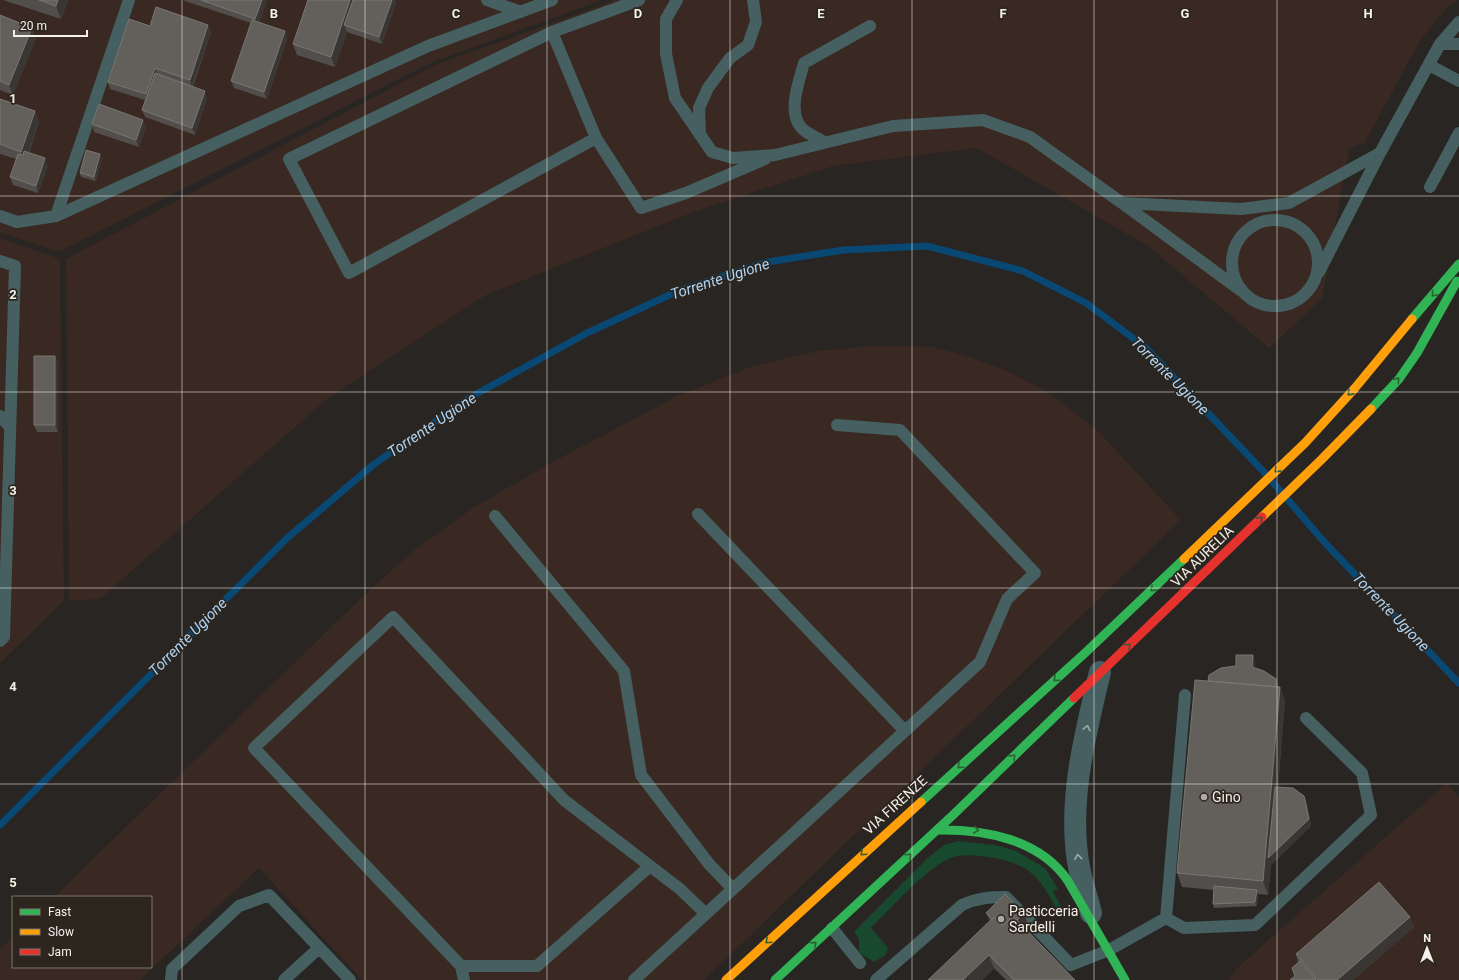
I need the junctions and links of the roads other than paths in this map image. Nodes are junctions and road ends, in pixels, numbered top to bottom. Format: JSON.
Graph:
{"nodes":[{"id":1,"x":129,"y":0,"type":"edge"},
{"id":2,"x":487,"y":0,"type":"edge"},
{"id":3,"x":552,"y":0,"type":"edge"},
{"id":4,"x":639,"y":0,"type":"edge"},
{"id":5,"x":677,"y":0,"type":"edge"},
{"id":6,"x":753,"y":0,"type":"edge"},
{"id":7,"x":521,"y":12,"type":"junction"},
{"id":8,"x":1459,"y":22,"type":"edge"},
{"id":9,"x":870,"y":26,"type":"dead end"},
{"id":10,"x":552,"y":32,"type":"junction"},
{"id":11,"x":1440,"y":44,"type":"junction"},
{"id":12,"x":1459,"y":44,"type":"edge"},
{"id":13,"x":1428,"y":65,"type":"junction"},
{"id":14,"x":1459,"y":81,"type":"edge"},
{"id":15,"x":1459,"y":133,"type":"edge"},
{"id":16,"x":700,"y":135,"type":"junction"},
{"id":17,"x":596,"y":138,"type":"junction"},
{"id":18,"x":824,"y":142,"type":"junction"},
{"id":19,"x":1380,"y":153,"type":"junction"},
{"id":20,"x":774,"y":155,"type":"junction"},
{"id":21,"x":1430,"y":187,"type":"dead end"},
{"id":22,"x":1122,"y":203,"type":"junction"},
{"id":23,"x":0,"y":216,"type":"edge"},
{"id":24,"x":56,"y":216,"type":"junction"},
{"id":25,"x":0,"y":261,"type":"edge"},
{"id":26,"x":1459,"y":264,"type":"edge"},
{"id":27,"x":1459,"y":276,"type":"edge"},
{"id":28,"x":1316,"y":278,"type":"junction"},
{"id":29,"x":1243,"y":292,"type":"junction"},
{"id":30,"x":0,"y":416,"type":"edge"},
{"id":31,"x":837,"y":425,"type":"dead end"},
{"id":32,"x":10,"y":427,"type":"junction"},
{"id":33,"x":698,"y":514,"type":"dead end"},
{"id":34,"x":495,"y":516,"type":"dead end"},
{"id":35,"x":3,"y":566,"type":"edge"},
{"id":36,"x":0,"y":642,"type":"edge"},
{"id":37,"x":1085,"y":653,"type":"joint"},
{"id":38,"x":1100,"y":672,"type":"junction"},
{"id":39,"x":1185,"y":695,"type":"dead end"},
{"id":40,"x":1306,"y":718,"type":"dead end"},
{"id":41,"x":905,"y":731,"type":"junction"},
{"id":42,"x":937,"y":830,"type":"junction"},
{"id":43,"x":650,"y":866,"type":"junction"},
{"id":44,"x":733,"y":889,"type":"junction"},
{"id":45,"x":706,"y":914,"type":"junction"},
{"id":46,"x":1166,"y":918,"type":"junction"},
{"id":47,"x":1094,"y":922,"type":"junction"},
{"id":48,"x":832,"y":928,"type":"junction"},
{"id":49,"x":319,"y":948,"type":"junction"},
{"id":50,"x":1109,"y":950,"type":"junction"},
{"id":51,"x":860,"y":963,"type":"dead end"},
{"id":52,"x":461,"y":966,"type":"junction"},
{"id":53,"x":170,"y":980,"type":"edge"},
{"id":54,"x":284,"y":980,"type":"edge"},
{"id":55,"x":350,"y":980,"type":"edge"},
{"id":56,"x":464,"y":980,"type":"edge"},
{"id":57,"x":634,"y":980,"type":"edge"},
{"id":58,"x":726,"y":980,"type":"edge"},
{"id":59,"x":775,"y":980,"type":"edge"},
{"id":60,"x":876,"y":980,"type":"edge"},
{"id":61,"x":1125,"y":980,"type":"edge"}],
"edges":[{"from":1,"to":24,"type":"lane"},
{"from":2,"to":7,"type":"lane"},
{"from":3,"to":7,"type":"lane"},
{"from":4,"to":10,"type":"lane"},
{"from":5,"to":16,"type":"lane"},
{"from":6,"to":16,"type":"lane"},
{"from":7,"to":24,"type":"lane"},
{"from":8,"to":11,"type":"lane"},
{"from":9,"to":18,"type":"lane"},
{"from":10,"to":17,"type":"lane"},
{"from":10,"to":17,"type":"lane"},
{"from":11,"to":12,"type":"lane"},
{"from":11,"to":13,"type":"lane"},
{"from":13,"to":14,"type":"lane"},
{"from":13,"to":19,"type":"lane"},
{"from":15,"to":21,"type":"lane"},
{"from":16,"to":20,"type":"lane"},
{"from":17,"to":20,"type":"lane"},
{"from":18,"to":20,"type":"lane"},
{"from":18,"to":22,"type":"lane"},
{"from":19,"to":22,"type":"lane"},
{"from":19,"to":28,"type":"lane"},
{"from":22,"to":29,"type":"lane"},
{"from":23,"to":24,"type":"lane"},
{"from":25,"to":32,"type":"lane"},
{"from":26,"to":37,"type":"main road","name":"VIA AURELIA","one_way":true},
{"from":38,"to":27,"type":"main road","name":"VIA AURELIA","one_way":true},
{"from":28,"to":29,"type":"lane"},
{"from":28,"to":29,"type":"lane"},
{"from":30,"to":32,"type":"lane"},
{"from":31,"to":41,"type":"lane"},
{"from":32,"to":35,"type":"lane"},
{"from":33,"to":41,"type":"lane"},
{"from":34,"to":44,"type":"lane"},
{"from":35,"to":36,"type":"lane"},
{"from":37,"to":58,"type":"main road","name":"VIA FIRENZE","one_way":true},
{"from":42,"to":38,"type":"main road","one_way":true},
{"from":47,"to":38,"type":"street","one_way":true},
{"from":39,"to":46,"type":"lane"},
{"from":40,"to":46,"type":"lane"},
{"from":41,"to":44,"type":"lane"},
{"from":42,"to":47,"type":"main road","one_way":true},
{"from":48,"to":42,"type":"main road","one_way":true},
{"from":43,"to":45,"type":"lane"},
{"from":43,"to":52,"type":"lane"},
{"from":43,"to":52,"type":"lane"},
{"from":44,"to":45,"type":"lane"},
{"from":45,"to":57,"type":"lane"},
{"from":46,"to":50,"type":"lane"},
{"from":47,"to":50,"type":"main road"},
{"from":48,"to":51,"type":"lane"},
{"from":59,"to":48,"type":"main road","one_way":true},
{"from":49,"to":53,"type":"lane"},
{"from":49,"to":54,"type":"lane"},
{"from":49,"to":55,"type":"lane"},
{"from":50,"to":60,"type":"lane"},
{"from":50,"to":61,"type":"main road"},
{"from":52,"to":56,"type":"lane"}]}
